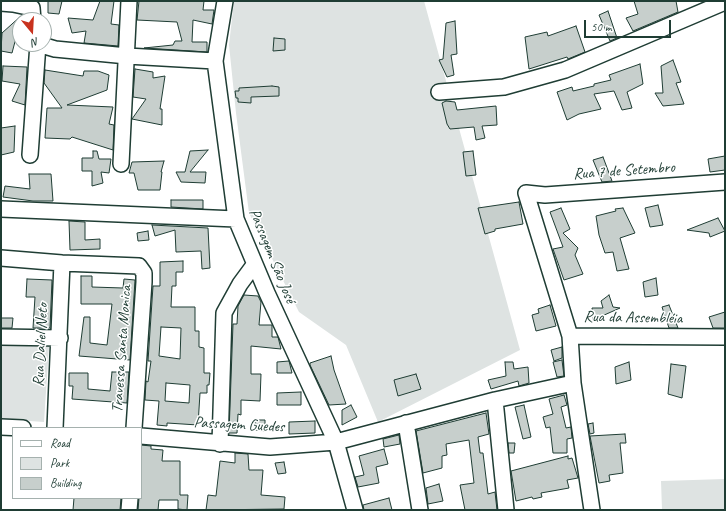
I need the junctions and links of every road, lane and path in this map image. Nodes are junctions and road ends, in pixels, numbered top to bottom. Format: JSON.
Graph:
{"nodes":[{"id":1,"x":129,"y":1,"type":"edge"},
{"id":2,"x":225,"y":1,"type":"edge"},
{"id":3,"x":725,"y":2,"type":"edge"},
{"id":4,"x":1,"y":4,"type":"edge"},
{"id":5,"x":32,"y":12,"type":"edge"},
{"id":6,"x":52,"y":48,"type":"edge"},
{"id":7,"x":37,"y":52,"type":"edge"},
{"id":8,"x":127,"y":56,"type":"junction"},
{"id":9,"x":215,"y":61,"type":"junction"},
{"id":10,"x":439,"y":92,"type":"dead end"},
{"id":11,"x":30,"y":155,"type":"dead end"},
{"id":12,"x":122,"y":164,"type":"dead end"},
{"id":13,"x":725,"y":182,"type":"edge"},
{"id":14,"x":526,"y":194,"type":"joint"},
{"id":15,"x":1,"y":209,"type":"edge"},
{"id":16,"x":236,"y":219,"type":"junction"},
{"id":17,"x":1,"y":258,"type":"edge"},
{"id":18,"x":62,"y":263,"type":"junction"},
{"id":19,"x":254,"y":265,"type":"junction"},
{"id":20,"x":570,"y":336,"type":"junction"},
{"id":21,"x":1,"y":337,"type":"edge"},
{"id":22,"x":60,"y":338,"type":"junction"},
{"id":23,"x":725,"y":338,"type":"edge"},
{"id":24,"x":573,"y":383,"type":"junction"},
{"id":25,"x":495,"y":400,"type":"junction"},
{"id":26,"x":406,"y":423,"type":"junction"},
{"id":27,"x":1,"y":427,"type":"edge"},
{"id":28,"x":55,"y":427,"type":"edge"},
{"id":29,"x":134,"y":427,"type":"edge"},
{"id":30,"x":12,"y":428,"type":"edge"},
{"id":31,"x":142,"y":436,"type":"edge"},
{"id":32,"x":336,"y":442,"type":"junction"},
{"id":33,"x":220,"y":444,"type":"junction"},
{"id":34,"x":130,"y":499,"type":"edge"},
{"id":35,"x":129,"y":510,"type":"edge"},
{"id":36,"x":355,"y":510,"type":"edge"},
{"id":37,"x":420,"y":510,"type":"edge"},
{"id":38,"x":506,"y":510,"type":"edge"},
{"id":39,"x":592,"y":510,"type":"edge"}],
"edges":[{"from":1,"to":8,"type":"street"},
{"from":2,"to":9,"type":"street","name":"Passagem São José"},
{"from":3,"to":10,"type":"street"},
{"from":4,"to":5,"type":"street"},
{"from":6,"to":8,"type":"street"},
{"from":7,"to":11,"type":"street"},
{"from":8,"to":9,"type":"street"},
{"from":8,"to":12,"type":"street"},
{"from":9,"to":16,"type":"street","name":"Passagem São José"},
{"from":13,"to":14,"type":"street","name":"Rua 7 de Setembro"},
{"from":14,"to":20,"type":"street","name":"Rua da Assembléia"},
{"from":15,"to":16,"type":"street"},
{"from":16,"to":19,"type":"street","name":"Passagem São José"},
{"from":17,"to":18,"type":"street"},
{"from":18,"to":22,"type":"street","name":"Rua Daliel Neto"},
{"from":18,"to":29,"type":"street","name":"Travessa Santa Monica"},
{"from":19,"to":32,"type":"street","name":"Passagem São José"},
{"from":19,"to":33,"type":"street"},
{"from":20,"to":23,"type":"street","name":"Rua da Assembléia"},
{"from":20,"to":24,"type":"street"},
{"from":21,"to":22,"type":"street"},
{"from":22,"to":28,"type":"street","name":"Rua Daliel Neto"},
{"from":24,"to":25,"type":"street","name":"Passagem Guedes"},
{"from":24,"to":39,"type":"street"},
{"from":25,"to":26,"type":"street","name":"Passagem Guedes"},
{"from":25,"to":38,"type":"street"},
{"from":26,"to":32,"type":"street","name":"Passagem Guedes"},
{"from":26,"to":37,"type":"street"},
{"from":27,"to":30,"type":"street"},
{"from":31,"to":33,"type":"street","name":"Passagem Guedes"},
{"from":32,"to":33,"type":"street","name":"Passagem Guedes"},
{"from":32,"to":36,"type":"street","name":"Passagem São José"},
{"from":34,"to":35,"type":"street"}]}
